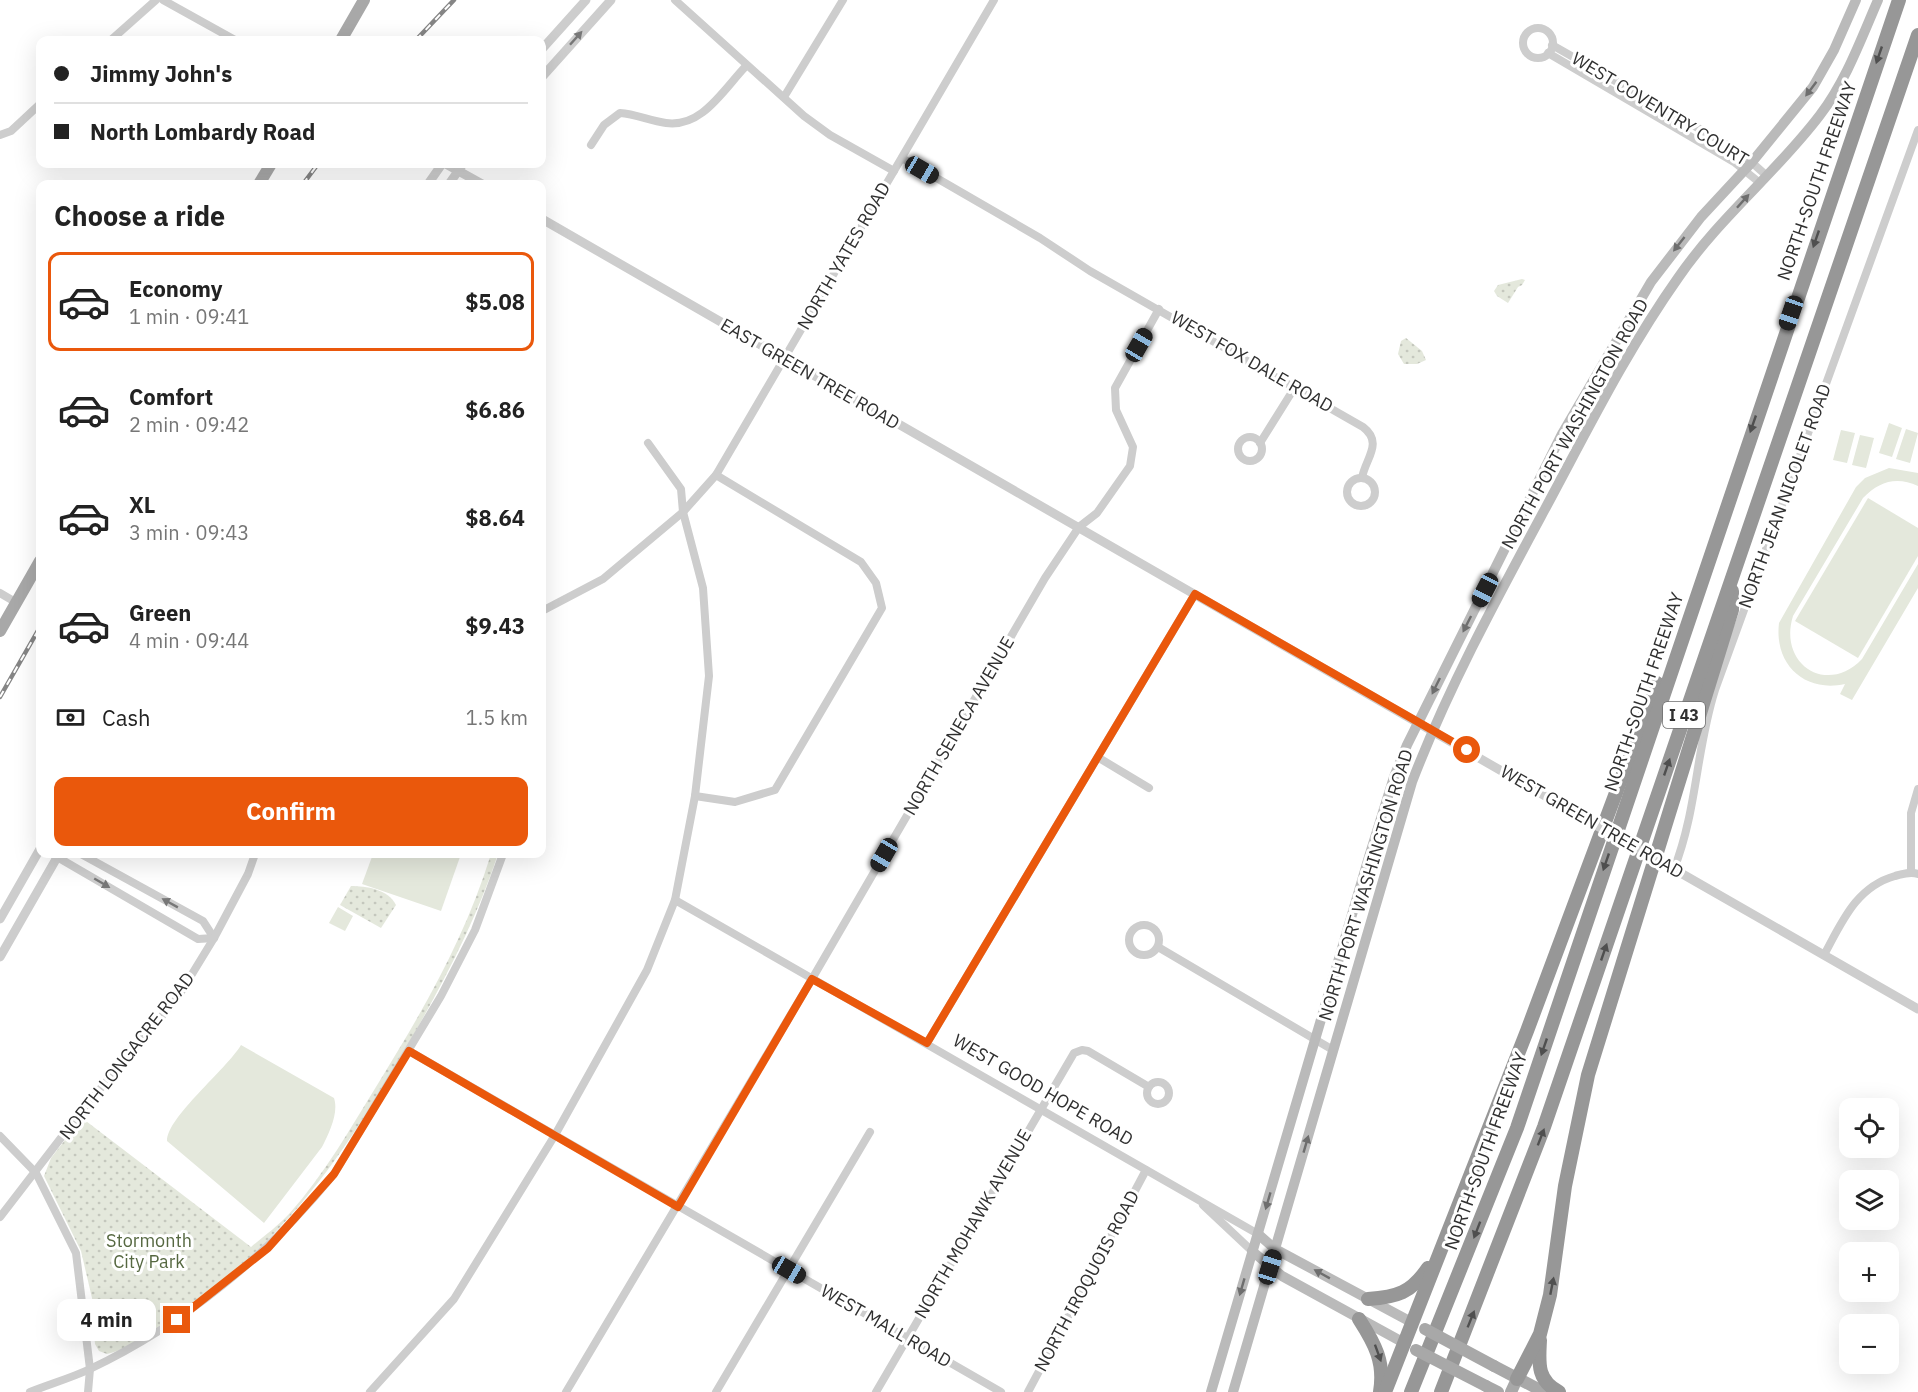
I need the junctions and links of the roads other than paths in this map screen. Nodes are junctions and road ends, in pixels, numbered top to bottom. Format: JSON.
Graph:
{"nodes":[{"id":1,"x":156,"y":0,"type":"edge"},
{"id":2,"x":163,"y":0,"type":"edge"},
{"id":3,"x":184,"y":0,"type":"edge"},
{"id":4,"x":364,"y":0,"type":"edge"},
{"id":5,"x":586,"y":0,"type":"edge"},
{"id":6,"x":611,"y":0,"type":"edge"},
{"id":7,"x":675,"y":0,"type":"edge"},
{"id":8,"x":843,"y":0,"type":"edge"},
{"id":9,"x":994,"y":0,"type":"edge"},
{"id":10,"x":1856,"y":0,"type":"edge"},
{"id":11,"x":1878,"y":0,"type":"edge"},
{"id":12,"x":1899,"y":0,"type":"edge"},
{"id":13,"x":177,"y":7,"type":"junction"},
{"id":14,"x":1918,"y":35,"type":"edge"},
{"id":15,"x":116,"y":36,"type":"edge"},
{"id":16,"x":228,"y":36,"type":"edge"},
{"id":17,"x":343,"y":36,"type":"edge"},
{"id":18,"x":546,"y":45,"type":"edge"},
{"id":19,"x":1552,"y":45,"type":"junction"},
{"id":20,"x":1548,"y":53,"type":"junction"},
{"id":21,"x":746,"y":66,"type":"junction"},
{"id":22,"x":546,"y":73,"type":"edge"},
{"id":23,"x":784,"y":98,"type":"junction"},
{"id":24,"x":36,"y":108,"type":"edge"},
{"id":25,"x":1918,"y":130,"type":"edge"},
{"id":26,"x":0,"y":135,"type":"edge"},
{"id":27,"x":591,"y":145,"type":"dead end"},
{"id":28,"x":902,"y":158,"type":"junction"},
{"id":29,"x":1748,"y":166,"type":"junction"},
{"id":30,"x":441,"y":168,"type":"edge"},
{"id":31,"x":461,"y":168,"type":"edge"},
{"id":32,"x":894,"y":171,"type":"junction"},
{"id":33,"x":1763,"y":179,"type":"junction"},
{"id":34,"x":431,"y":180,"type":"edge"},
{"id":35,"x":477,"y":180,"type":"edge"},
{"id":36,"x":546,"y":221,"type":"edge"},
{"id":37,"x":1159,"y":309,"type":"junction"},
{"id":38,"x":784,"y":360,"type":"junction"},
{"id":39,"x":1295,"y":387,"type":"junction"},
{"id":40,"x":648,"y":443,"type":"dead end"},
{"id":41,"x":1260,"y":443,"type":"dead end"},
{"id":42,"x":716,"y":475,"type":"junction"},
{"id":43,"x":1362,"y":478,"type":"dead end"},
{"id":44,"x":683,"y":512,"type":"junction"},
{"id":45,"x":1079,"y":527,"type":"junction"},
{"id":46,"x":36,"y":568,"type":"edge"},
{"id":47,"x":1733,"y":577,"type":"junction"},
{"id":48,"x":0,"y":593,"type":"edge"},
{"id":49,"x":1195,"y":594,"type":"junction"},
{"id":50,"x":16,"y":603,"type":"junction"},
{"id":51,"x":1692,"y":608,"type":"junction"},
{"id":52,"x":546,"y":609,"type":"edge"},
{"id":53,"x":0,"y":631,"type":"edge"},
{"id":54,"x":1419,"y":722,"type":"junction"},
{"id":55,"x":1433,"y":730,"type":"junction"},
{"id":56,"x":1099,"y":758,"type":"junction"},
{"id":57,"x":1394,"y":777,"type":"junction"},
{"id":58,"x":1412,"y":782,"type":"junction"},
{"id":59,"x":1149,"y":788,"type":"dead end"},
{"id":60,"x":1918,"y":789,"type":"edge"},
{"id":61,"x":695,"y":796,"type":"junction"},
{"id":62,"x":36,"y":856,"type":"edge"},
{"id":63,"x":54,"y":858,"type":"edge"},
{"id":64,"x":61,"y":858,"type":"edge"},
{"id":65,"x":88,"y":858,"type":"edge"},
{"id":66,"x":254,"y":858,"type":"edge"},
{"id":67,"x":502,"y":858,"type":"edge"},
{"id":68,"x":1670,"y":866,"type":"junction"},
{"id":69,"x":1915,"y":873,"type":"edge"},
{"id":70,"x":675,"y":900,"type":"junction"},
{"id":71,"x":8,"y":906,"type":"junction"},
{"id":72,"x":24,"y":914,"type":"junction"},
{"id":73,"x":0,"y":919,"type":"edge"},
{"id":74,"x":214,"y":938,"type":"junction"},
{"id":75,"x":1158,"y":947,"type":"junction"},
{"id":76,"x":1824,"y":955,"type":"junction"},
{"id":77,"x":0,"y":957,"type":"edge"},
{"id":78,"x":1335,"y":973,"type":"junction"},
{"id":79,"x":812,"y":979,"type":"junction"},
{"id":80,"x":1354,"y":981,"type":"junction"},
{"id":81,"x":1918,"y":1009,"type":"edge"},
{"id":82,"x":1315,"y":1039,"type":"junction"},
{"id":83,"x":927,"y":1043,"type":"junction"},
{"id":84,"x":1333,"y":1050,"type":"junction"},
{"id":85,"x":409,"y":1051,"type":"junction"},
{"id":86,"x":1149,"y":1087,"type":"dead end"},
{"id":87,"x":1040,"y":1109,"type":"junction"},
{"id":88,"x":870,"y":1132,"type":"dead end"},
{"id":89,"x":555,"y":1135,"type":"junction"},
{"id":90,"x":0,"y":1136,"type":"edge"},
{"id":91,"x":1146,"y":1170,"type":"junction"},
{"id":92,"x":36,"y":1173,"type":"junction"},
{"id":93,"x":1193,"y":1196,"type":"junction"},
{"id":94,"x":678,"y":1207,"type":"junction"},
{"id":95,"x":0,"y":1217,"type":"edge"},
{"id":96,"x":1258,"y":1234,"type":"junction"},
{"id":97,"x":1275,"y":1249,"type":"junction"},
{"id":98,"x":1252,"y":1251,"type":"junction"},
{"id":99,"x":1439,"y":1252,"type":"junction"},
{"id":100,"x":1270,"y":1267,"type":"junction"},
{"id":101,"x":789,"y":1270,"type":"junction"},
{"id":102,"x":1368,"y":1299,"type":"junction"},
{"id":103,"x":1359,"y":1319,"type":"junction"},
{"id":104,"x":1232,"y":1322,"type":"junction"},
{"id":105,"x":1419,"y":1326,"type":"junction"},
{"id":106,"x":1252,"y":1328,"type":"junction"},
{"id":107,"x":1540,"y":1334,"type":"junction"},
{"id":108,"x":907,"y":1338,"type":"junction"},
{"id":109,"x":1411,"y":1347,"type":"junction"},
{"id":110,"x":1219,"y":1364,"type":"junction"},
{"id":111,"x":90,"y":1369,"type":"junction"},
{"id":112,"x":1240,"y":1371,"type":"junction"},
{"id":113,"x":1514,"y":1386,"type":"edge"},
{"id":114,"x":1492,"y":1389,"type":"edge"},
{"id":115,"x":30,"y":1392,"type":"edge"},
{"id":116,"x":88,"y":1392,"type":"edge"},
{"id":117,"x":370,"y":1392,"type":"edge"},
{"id":118,"x":566,"y":1392,"type":"edge"},
{"id":119,"x":717,"y":1392,"type":"edge"},
{"id":120,"x":876,"y":1392,"type":"edge"},
{"id":121,"x":1001,"y":1392,"type":"edge"},
{"id":122,"x":1028,"y":1392,"type":"edge"},
{"id":123,"x":1211,"y":1392,"type":"edge"},
{"id":124,"x":1233,"y":1392,"type":"edge"},
{"id":125,"x":1380,"y":1392,"type":"edge"},
{"id":126,"x":1385,"y":1392,"type":"edge"},
{"id":127,"x":1411,"y":1392,"type":"edge"},
{"id":128,"x":1441,"y":1392,"type":"edge"},
{"id":129,"x":1544,"y":1392,"type":"edge"},
{"id":130,"x":1559,"y":1392,"type":"edge"}],
"edges":[{"from":1,"to":15,"type":"street"},
{"from":2,"to":13,"type":"street"},
{"from":3,"to":13,"type":"street"},
{"from":4,"to":17,"type":"main road"},
{"from":5,"to":18,"type":"street"},
{"from":22,"to":6,"type":"street","one_way":true},
{"from":7,"to":21,"type":"street"},
{"from":8,"to":23,"type":"street"},
{"from":9,"to":28,"type":"street","name":"NORTH YATES ROAD"},
{"from":10,"to":29,"type":"main road","name":"NORTH PORT WASHINGTON ROAD","one_way":true},
{"from":11,"to":33,"type":"main road","name":"NORTH PORT WASHINGTON ROAD"},
{"from":12,"to":51,"type":"highway","name":"NORTH-SOUTH FREEWAY","number":"I 43","one_way":true},
{"from":13,"to":16,"type":"street"},
{"from":14,"to":47,"type":"highway","number":"I 43"},
{"from":19,"to":20,"type":"street","name":"WEST COVENTRY COURT"},
{"from":19,"to":20,"type":"street","name":"WEST COVENTRY COURT"},
{"from":19,"to":29,"type":"street","name":"WEST COVENTRY COURT"},
{"from":20,"to":29,"type":"street","name":"WEST COVENTRY COURT"},
{"from":21,"to":23,"type":"street"},
{"from":21,"to":27,"type":"street"},
{"from":23,"to":32,"type":"street"},
{"from":24,"to":26,"type":"street"},
{"from":25,"to":68,"type":"street","name":"NORTH JEAN NICOLET ROAD"},
{"from":28,"to":32,"type":"street","name":"NORTH YATES ROAD"},
{"from":28,"to":37,"type":"street","name":"WEST FOX DALE ROAD"},
{"from":29,"to":33,"type":"street","name":"WEST COVENTRY COURT"},
{"from":29,"to":54,"type":"main road","name":"NORTH PORT WASHINGTON ROAD","one_way":true},
{"from":30,"to":34,"type":"street"},
{"from":31,"to":35,"type":"street"},
{"from":32,"to":38,"type":"street","name":"NORTH YATES ROAD"},
{"from":55,"to":33,"type":"main road","name":"NORTH PORT WASHINGTON ROAD","one_way":true},
{"from":36,"to":38,"type":"street","name":"EAST GREEN TREE ROAD"},
{"from":37,"to":39,"type":"street","name":"WEST FOX DALE ROAD"},
{"from":37,"to":45,"type":"street","name":"NORTH SENECA AVENUE"},
{"from":38,"to":42,"type":"street","name":"NORTH YATES ROAD"},
{"from":38,"to":45,"type":"street","name":"EAST GREEN TREE ROAD"},
{"from":39,"to":41,"type":"street"},
{"from":39,"to":43,"type":"street","name":"WEST FOX DALE ROAD"},
{"from":40,"to":44,"type":"street"},
{"from":42,"to":44,"type":"street","name":"NORTH YATES ROAD"},
{"from":42,"to":61,"type":"street"},
{"from":44,"to":52,"type":"street","name":"NORTH YATES ROAD"},
{"from":44,"to":61,"type":"street"},
{"from":45,"to":49,"type":"street","name":"WEST GREEN TREE ROAD"},
{"from":45,"to":79,"type":"street","name":"NORTH SENECA AVENUE"},
{"from":46,"to":50,"type":"main road"},
{"from":107,"to":47,"type":"highway","one_way":true},
{"from":128,"to":47,"type":"highway","number":"I 43","one_way":true},
{"from":48,"to":50,"type":"street"},
{"from":49,"to":54,"type":"street","name":"WEST GREEN TREE ROAD"},
{"from":49,"to":56,"type":"street"},
{"from":50,"to":53,"type":"main road"},
{"from":51,"to":99,"type":"highway"},
{"from":51,"to":127,"type":"highway","name":"NORTH-SOUTH FREEWAY","number":"I 43","one_way":true},
{"from":54,"to":55,"type":"street","name":"WEST GREEN TREE ROAD"},
{"from":54,"to":57,"type":"main road","name":"NORTH PORT WASHINGTON ROAD"},
{"from":55,"to":58,"type":"main road","name":"NORTH PORT WASHINGTON ROAD"},
{"from":55,"to":68,"type":"street","name":"WEST GREEN TREE ROAD","bridge":true},
{"from":56,"to":59,"type":"street"},
{"from":56,"to":83,"type":"street"},
{"from":57,"to":58,"type":"main road"},
{"from":57,"to":78,"type":"main road","name":"NORTH PORT WASHINGTON ROAD"},
{"from":58,"to":80,"type":"main road","name":"NORTH PORT WASHINGTON ROAD"},
{"from":60,"to":69,"type":"street"},
{"from":61,"to":70,"type":"street"},
{"from":62,"to":71,"type":"street"},
{"from":63,"to":72,"type":"street"},
{"from":64,"to":74,"type":"street","one_way":true},
{"from":74,"to":65,"type":"street","one_way":true},
{"from":66,"to":74,"type":"street","name":"NORTH LONGACRE ROAD"},
{"from":67,"to":85,"type":"street"},
{"from":68,"to":76,"type":"street","name":"WEST GREEN TREE ROAD"},
{"from":69,"to":76,"type":"street"},
{"from":70,"to":79,"type":"street","name":"WEST GOOD HOPE ROAD"},
{"from":70,"to":89,"type":"street"},
{"from":71,"to":72,"type":"street"},
{"from":71,"to":73,"type":"street"},
{"from":72,"to":77,"type":"street"},
{"from":74,"to":92,"type":"street","name":"NORTH LONGACRE ROAD"},
{"from":75,"to":75,"type":"street"},
{"from":75,"to":82,"type":"street"},
{"from":76,"to":81,"type":"street","name":"WEST GREEN TREE ROAD"},
{"from":78,"to":80,"type":"main road"},
{"from":78,"to":82,"type":"main road","name":"NORTH PORT WASHINGTON ROAD"},
{"from":79,"to":83,"type":"street","name":"WEST GOOD HOPE ROAD"},
{"from":79,"to":94,"type":"street","name":"NORTH SENECA AVENUE"},
{"from":80,"to":84,"type":"main road","name":"NORTH PORT WASHINGTON ROAD"},
{"from":82,"to":84,"type":"street"},
{"from":82,"to":96,"type":"main road","name":"NORTH PORT WASHINGTON ROAD","one_way":true},
{"from":83,"to":87,"type":"street","name":"WEST GOOD HOPE ROAD"},
{"from":97,"to":84,"type":"main road","name":"NORTH PORT WASHINGTON ROAD","one_way":true},
{"from":85,"to":89,"type":"street","name":"WEST MALL ROAD"},
{"from":85,"to":111,"type":"street"},
{"from":86,"to":87,"type":"street","name":"NORTH MOHAWK AVENUE"},
{"from":87,"to":91,"type":"street","name":"WEST GOOD HOPE ROAD"},
{"from":87,"to":108,"type":"street","name":"NORTH MOHAWK AVENUE"},
{"from":88,"to":101,"type":"street"},
{"from":89,"to":94,"type":"street","name":"WEST MALL ROAD"},
{"from":89,"to":117,"type":"street"},
{"from":90,"to":92,"type":"street"},
{"from":91,"to":93,"type":"street","name":"WEST GOOD HOPE ROAD"},
{"from":91,"to":122,"type":"street","name":"NORTH IROQUOIS ROAD"},
{"from":92,"to":95,"type":"street","name":"NORTH LONGACRE ROAD"},
{"from":92,"to":111,"type":"street"},
{"from":93,"to":96,"type":"street","name":"WEST GOOD HOPE ROAD"},
{"from":93,"to":98,"type":"street","name":"WEST GOOD HOPE ROAD"},
{"from":94,"to":101,"type":"street","name":"WEST MALL ROAD"},
{"from":94,"to":118,"type":"street","name":"NORTH SENECA AVENUE"},
{"from":96,"to":97,"type":"main road","name":"WEST GOOD HOPE ROAD"},
{"from":96,"to":98,"type":"main road","name":"NORTH PORT WASHINGTON ROAD"},
{"from":97,"to":100,"type":"main road","name":"NORTH PORT WASHINGTON ROAD"},
{"from":102,"to":97,"type":"main road","name":"WEST GOOD HOPE ROAD","one_way":true},
{"from":98,"to":100,"type":"main road","name":"WEST GOOD HOPE ROAD"},
{"from":98,"to":104,"type":"main road","name":"NORTH PORT WASHINGTON ROAD","one_way":true},
{"from":99,"to":102,"type":"highway"},
{"from":99,"to":105,"type":"highway"},
{"from":100,"to":103,"type":"main road","name":"WEST GOOD HOPE ROAD"},
{"from":100,"to":106,"type":"main road","name":"NORTH PORT WASHINGTON ROAD"},
{"from":101,"to":108,"type":"street","name":"WEST MALL ROAD"},
{"from":101,"to":119,"type":"street"},
{"from":102,"to":105,"type":"main road","name":"WEST GOOD HOPE ROAD"},
{"from":103,"to":109,"type":"main road","name":"WEST GOOD HOPE ROAD"},
{"from":103,"to":125,"type":"highway","one_way":true},
{"from":104,"to":106,"type":"main road"},
{"from":104,"to":110,"type":"main road","name":"NORTH PORT WASHINGTON ROAD"},
{"from":105,"to":109,"type":"highway"},
{"from":105,"to":113,"type":"main road","name":"WEST GOOD HOPE ROAD","bridge":true},
{"from":106,"to":112,"type":"main road","name":"NORTH PORT WASHINGTON ROAD"},
{"from":107,"to":113,"type":"highway"},
{"from":107,"to":130,"type":"highway"},
{"from":108,"to":120,"type":"street","name":"NORTH MOHAWK AVENUE"},
{"from":108,"to":121,"type":"street","name":"WEST MALL ROAD"},
{"from":109,"to":114,"type":"main road","name":"WEST GOOD HOPE ROAD","bridge":true},
{"from":109,"to":126,"type":"highway"},
{"from":110,"to":112,"type":"main road"},
{"from":110,"to":123,"type":"main road","name":"NORTH PORT WASHINGTON ROAD"},
{"from":111,"to":115,"type":"street"},
{"from":111,"to":116,"type":"street"},
{"from":112,"to":124,"type":"main road","name":"NORTH PORT WASHINGTON ROAD"},
{"from":113,"to":129,"type":"main road","name":"WEST GOOD HOPE ROAD"}]}
